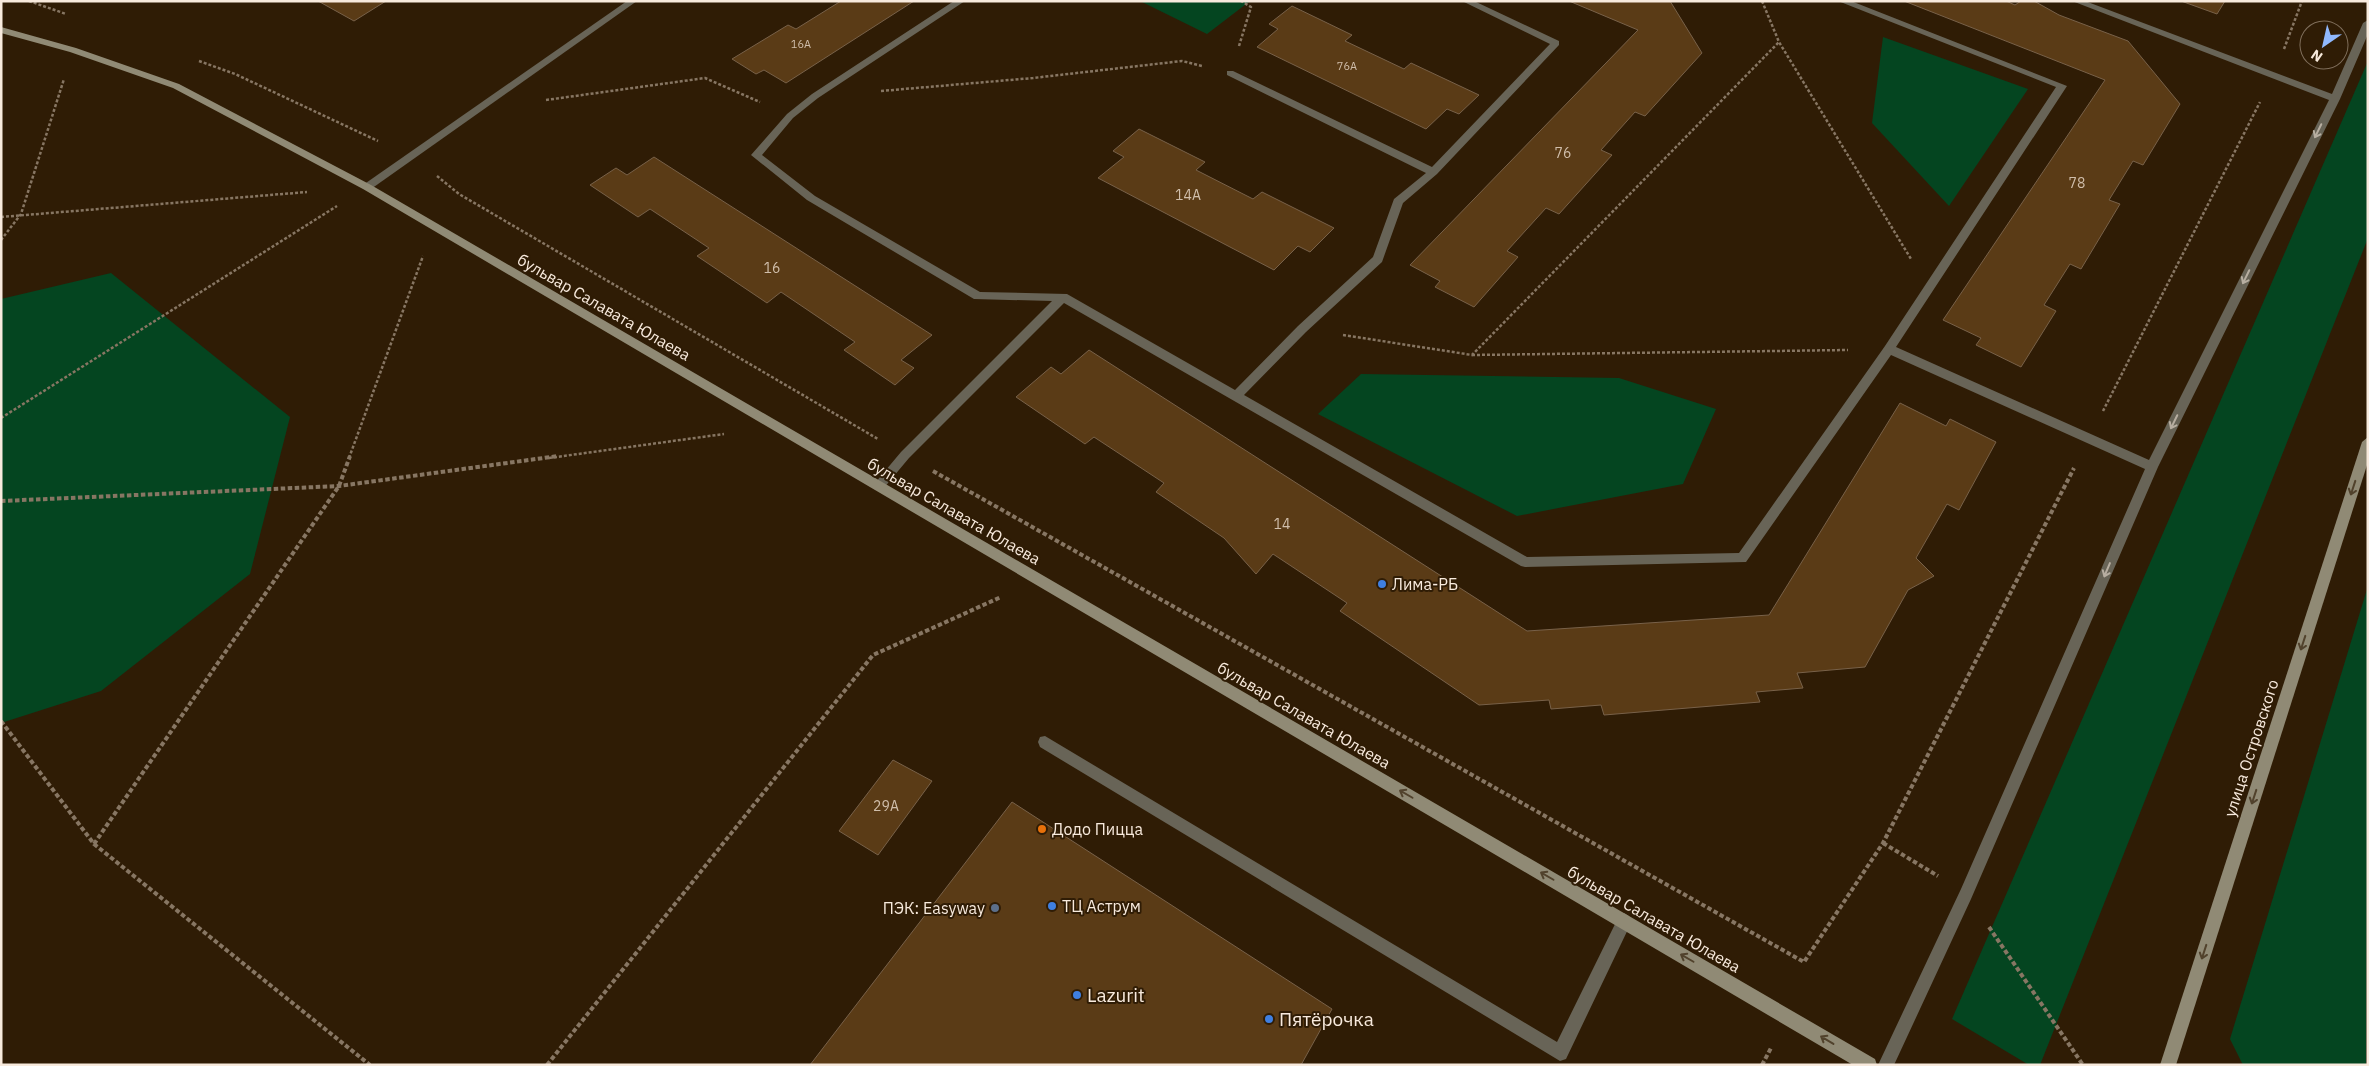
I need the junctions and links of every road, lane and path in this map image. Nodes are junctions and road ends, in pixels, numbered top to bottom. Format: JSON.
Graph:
{"nodes":[{"id":1,"x":634,"y":1,"type":"edge"},
{"id":2,"x":962,"y":1,"type":"edge"},
{"id":3,"x":1240,"y":1,"type":"edge"},
{"id":4,"x":1466,"y":1,"type":"edge"},
{"id":5,"x":1762,"y":1,"type":"edge"},
{"id":6,"x":1842,"y":1,"type":"edge"},
{"id":7,"x":2076,"y":1,"type":"edge"},
{"id":8,"x":2368,"y":23,"type":"edge"},
{"id":9,"x":1,"y":30,"type":"edge"},
{"id":10,"x":1779,"y":42,"type":"junction"},
{"id":11,"x":73,"y":50,"type":"junction"},
{"id":12,"x":1230,"y":72,"type":"junction"},
{"id":13,"x":875,"y":91,"type":"dead end"},
{"id":14,"x":2335,"y":99,"type":"junction"},
{"id":15,"x":539,"y":101,"type":"dead end"},
{"id":16,"x":790,"y":116,"type":"junction"},
{"id":17,"x":1433,"y":172,"type":"junction"},
{"id":18,"x":368,"y":187,"type":"junction"},
{"id":19,"x":308,"y":192,"type":"dead end"},
{"id":20,"x":21,"y":214,"type":"junction"},
{"id":21,"x":1,"y":217,"type":"edge"},
{"id":22,"x":434,"y":226,"type":"junction"},
{"id":23,"x":1,"y":240,"type":"edge"},
{"id":24,"x":1928,"y":287,"type":"junction"},
{"id":25,"x":1063,"y":297,"type":"junction"},
{"id":26,"x":1302,"y":329,"type":"junction"},
{"id":27,"x":1889,"y":349,"type":"junction"},
{"id":28,"x":1472,"y":355,"type":"junction"},
{"id":29,"x":1237,"y":395,"type":"junction"},
{"id":30,"x":1,"y":418,"type":"edge"},
{"id":31,"x":730,"y":434,"type":"dead end"},
{"id":32,"x":2368,"y":442,"type":"edge"},
{"id":33,"x":2152,"y":467,"type":"junction"},
{"id":34,"x":339,"y":486,"type":"junction"},
{"id":35,"x":879,"y":486,"type":"junction"},
{"id":36,"x":1,"y":501,"type":"edge"},
{"id":37,"x":1004,"y":595,"type":"dead end"},
{"id":38,"x":1,"y":721,"type":"edge"},
{"id":39,"x":1045,"y":742,"type":"dead end"},
{"id":40,"x":1884,"y":843,"type":"dead end"},
{"id":41,"x":94,"y":844,"type":"junction"},
{"id":42,"x":1966,"y":894,"type":"junction"},
{"id":43,"x":1624,"y":921,"type":"junction"},
{"id":44,"x":1772,"y":1046,"type":"dead end"},
{"id":45,"x":370,"y":1065,"type":"edge"},
{"id":46,"x":547,"y":1065,"type":"edge"},
{"id":47,"x":1762,"y":1065,"type":"edge"},
{"id":48,"x":1869,"y":1065,"type":"edge"},
{"id":49,"x":1886,"y":1065,"type":"edge"},
{"id":50,"x":2083,"y":1065,"type":"edge"},
{"id":51,"x":2168,"y":1065,"type":"edge"}],
"edges":[{"from":1,"to":18,"type":"lane"},
{"from":2,"to":16,"type":"lane"},
{"from":3,"to":12,"type":"path"},
{"from":4,"to":17,"type":"lane"},
{"from":5,"to":10,"type":"path"},
{"from":6,"to":24,"type":"lane"},
{"from":7,"to":14,"type":"lane"},
{"from":8,"to":14,"type":"lane"},
{"from":9,"to":11,"type":"street","name":"бульвар Салавата Юлаева"},
{"from":10,"to":24,"type":"path"},
{"from":10,"to":28,"type":"path"},
{"from":11,"to":18,"type":"street","name":"бульвар Салавата Юлаева"},
{"from":11,"to":20,"type":"path"},
{"from":12,"to":13,"type":"path"},
{"from":12,"to":17,"type":"lane"},
{"from":14,"to":33,"type":"lane","one_way":true},
{"from":15,"to":16,"type":"path"},
{"from":16,"to":25,"type":"lane"},
{"from":17,"to":26,"type":"lane"},
{"from":18,"to":22,"type":"street","name":"бульвар Салавата Юлаева"},
{"from":18,"to":30,"type":"path"},
{"from":19,"to":20,"type":"path"},
{"from":20,"to":21,"type":"path"},
{"from":20,"to":23,"type":"path"},
{"from":22,"to":34,"type":"path"},
{"from":22,"to":35,"type":"street","name":"бульвар Салавата Юлаева"},
{"from":24,"to":27,"type":"lane"},
{"from":25,"to":29,"type":"lane"},
{"from":25,"to":35,"type":"lane"},
{"from":26,"to":28,"type":"path"},
{"from":26,"to":29,"type":"lane"},
{"from":27,"to":28,"type":"path"},
{"from":27,"to":29,"type":"lane"},
{"from":27,"to":33,"type":"lane"},
{"from":31,"to":34,"type":"path"},
{"from":32,"to":51,"type":"street","name":"улица Островского","one_way":true},
{"from":33,"to":42,"type":"lane","one_way":true},
{"from":34,"to":36,"type":"path"},
{"from":34,"to":41,"type":"path"},
{"from":43,"to":35,"type":"street","name":"бульвар Салавата Юлаева","one_way":true},
{"from":37,"to":46,"type":"path"},
{"from":38,"to":41,"type":"path"},
{"from":39,"to":43,"type":"lane"},
{"from":40,"to":42,"type":"path"},
{"from":41,"to":45,"type":"path"},
{"from":42,"to":49,"type":"lane"},
{"from":42,"to":50,"type":"path"},
{"from":48,"to":43,"type":"street","name":"бульвар Салавата Юлаева","one_way":true},
{"from":44,"to":47,"type":"path"}]}
